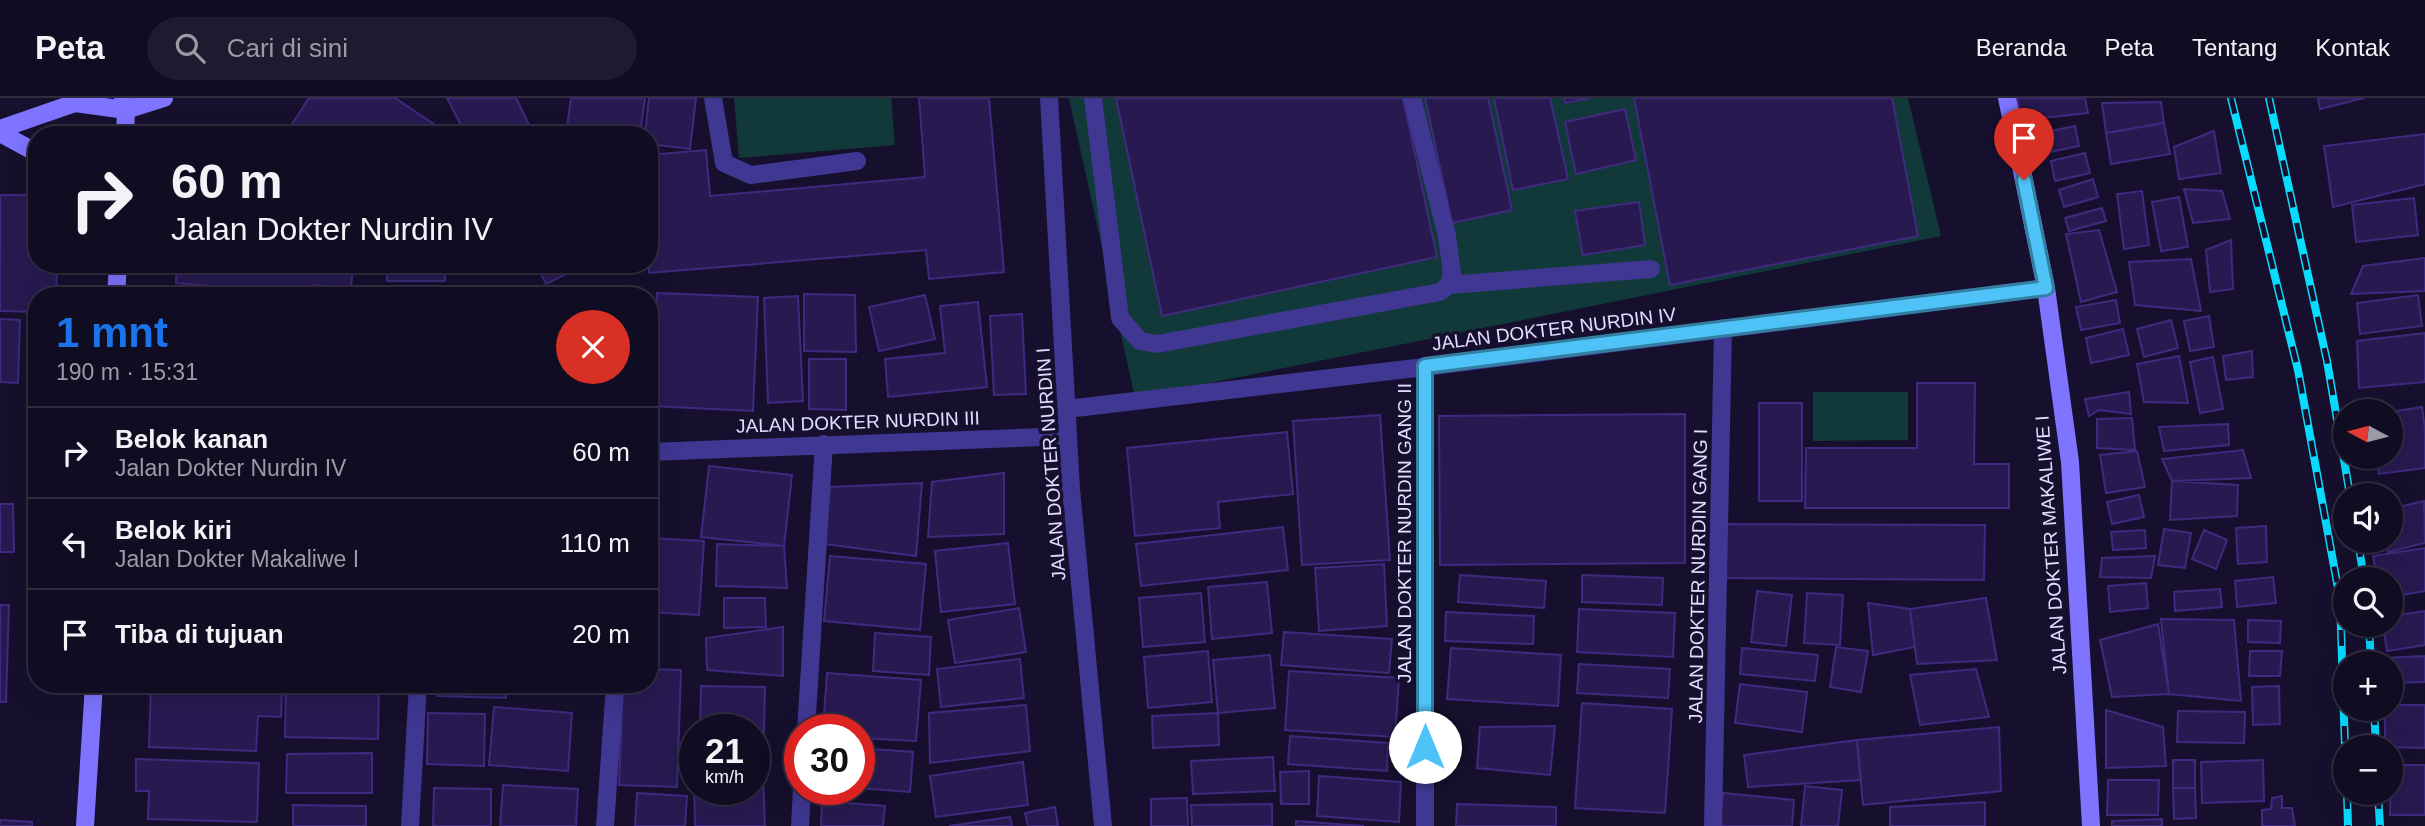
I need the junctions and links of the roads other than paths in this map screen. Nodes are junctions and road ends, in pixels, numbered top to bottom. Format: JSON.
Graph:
{"nodes":[{"id":1,"x":164,"y":98,"type":"edge"},
{"id":2,"x":713,"y":98,"type":"edge"},
{"id":3,"x":1049,"y":98,"type":"edge"},
{"id":4,"x":1093,"y":98,"type":"edge"},
{"id":5,"x":1412,"y":98,"type":"edge"},
{"id":6,"x":2007,"y":98,"type":"edge"},
{"id":7,"x":77,"y":101,"type":"edge"},
{"id":8,"x":125,"y":104,"type":"edge"},
{"id":9,"x":125,"y":126,"type":"edge"},
{"id":10,"x":0,"y":131,"type":"edge"},
{"id":11,"x":28,"y":148,"type":"edge"},
{"id":12,"x":856,"y":162,"type":"dead end"},
{"id":13,"x":1651,"y":269,"type":"dead end"},
{"id":14,"x":1448,"y":285,"type":"junction"},
{"id":15,"x":2046,"y":288,"type":"junction"},
{"id":16,"x":1723,"y":328,"type":"junction"},
{"id":17,"x":1425,"y":366,"type":"junction"},
{"id":18,"x":1066,"y":409,"type":"junction"},
{"id":19,"x":1069,"y":436,"type":"junction"},
{"id":20,"x":824,"y":444,"type":"junction"},
{"id":21,"x":658,"y":452,"type":"edge"},
{"id":22,"x":93,"y":693,"type":"edge"},
{"id":23,"x":417,"y":693,"type":"edge"},
{"id":24,"x":614,"y":693,"type":"edge"},
{"id":25,"x":807,"y":714,"type":"edge"},
{"id":26,"x":801,"y":805,"type":"edge"},
{"id":27,"x":85,"y":826,"type":"edge"},
{"id":28,"x":410,"y":826,"type":"edge"},
{"id":29,"x":605,"y":826,"type":"edge"},
{"id":30,"x":800,"y":826,"type":"edge"},
{"id":31,"x":1103,"y":826,"type":"edge"},
{"id":32,"x":1425,"y":826,"type":"edge"},
{"id":33,"x":1713,"y":826,"type":"edge"},
{"id":34,"x":2091,"y":826,"type":"edge"}],
"edges":[{"from":1,"to":8,"type":"street"},
{"from":2,"to":12,"type":"street"},
{"from":3,"to":18,"type":"street","name":"JALAN DOKTER NURDIN I"},
{"from":4,"to":14,"type":"street"},
{"from":5,"to":14,"type":"street"},
{"from":6,"to":15,"type":"street","name":"JALAN DOKTER MAKALIWE I"},
{"from":7,"to":8,"type":"street"},
{"from":7,"to":10,"type":"street"},
{"from":8,"to":9,"type":"street"},
{"from":10,"to":11,"type":"street"},
{"from":13,"to":14,"type":"street"},
{"from":15,"to":16,"type":"street","name":"JALAN DOKTER NURDIN IV"},
{"from":15,"to":34,"type":"street","name":"JALAN DOKTER MAKALIWE I"},
{"from":16,"to":17,"type":"street","name":"JALAN DOKTER NURDIN IV"},
{"from":16,"to":33,"type":"street","name":"JALAN DOKTER NURDIN GANG I"},
{"from":17,"to":18,"type":"street","name":"JALAN DOKTER NURDIN IV"},
{"from":17,"to":32,"type":"street","name":"JALAN DOKTER NURDIN GANG II"},
{"from":18,"to":19,"type":"street","name":"JALAN DOKTER NURDIN I"},
{"from":19,"to":20,"type":"street","name":"JALAN DOKTER NURDIN III"},
{"from":19,"to":31,"type":"street","name":"JALAN DOKTER NURDIN I"},
{"from":20,"to":21,"type":"street","name":"JALAN DOKTER NURDIN III"},
{"from":20,"to":25,"type":"street"},
{"from":22,"to":27,"type":"street"},
{"from":23,"to":28,"type":"street"},
{"from":24,"to":29,"type":"street"},
{"from":26,"to":30,"type":"street"}]}
